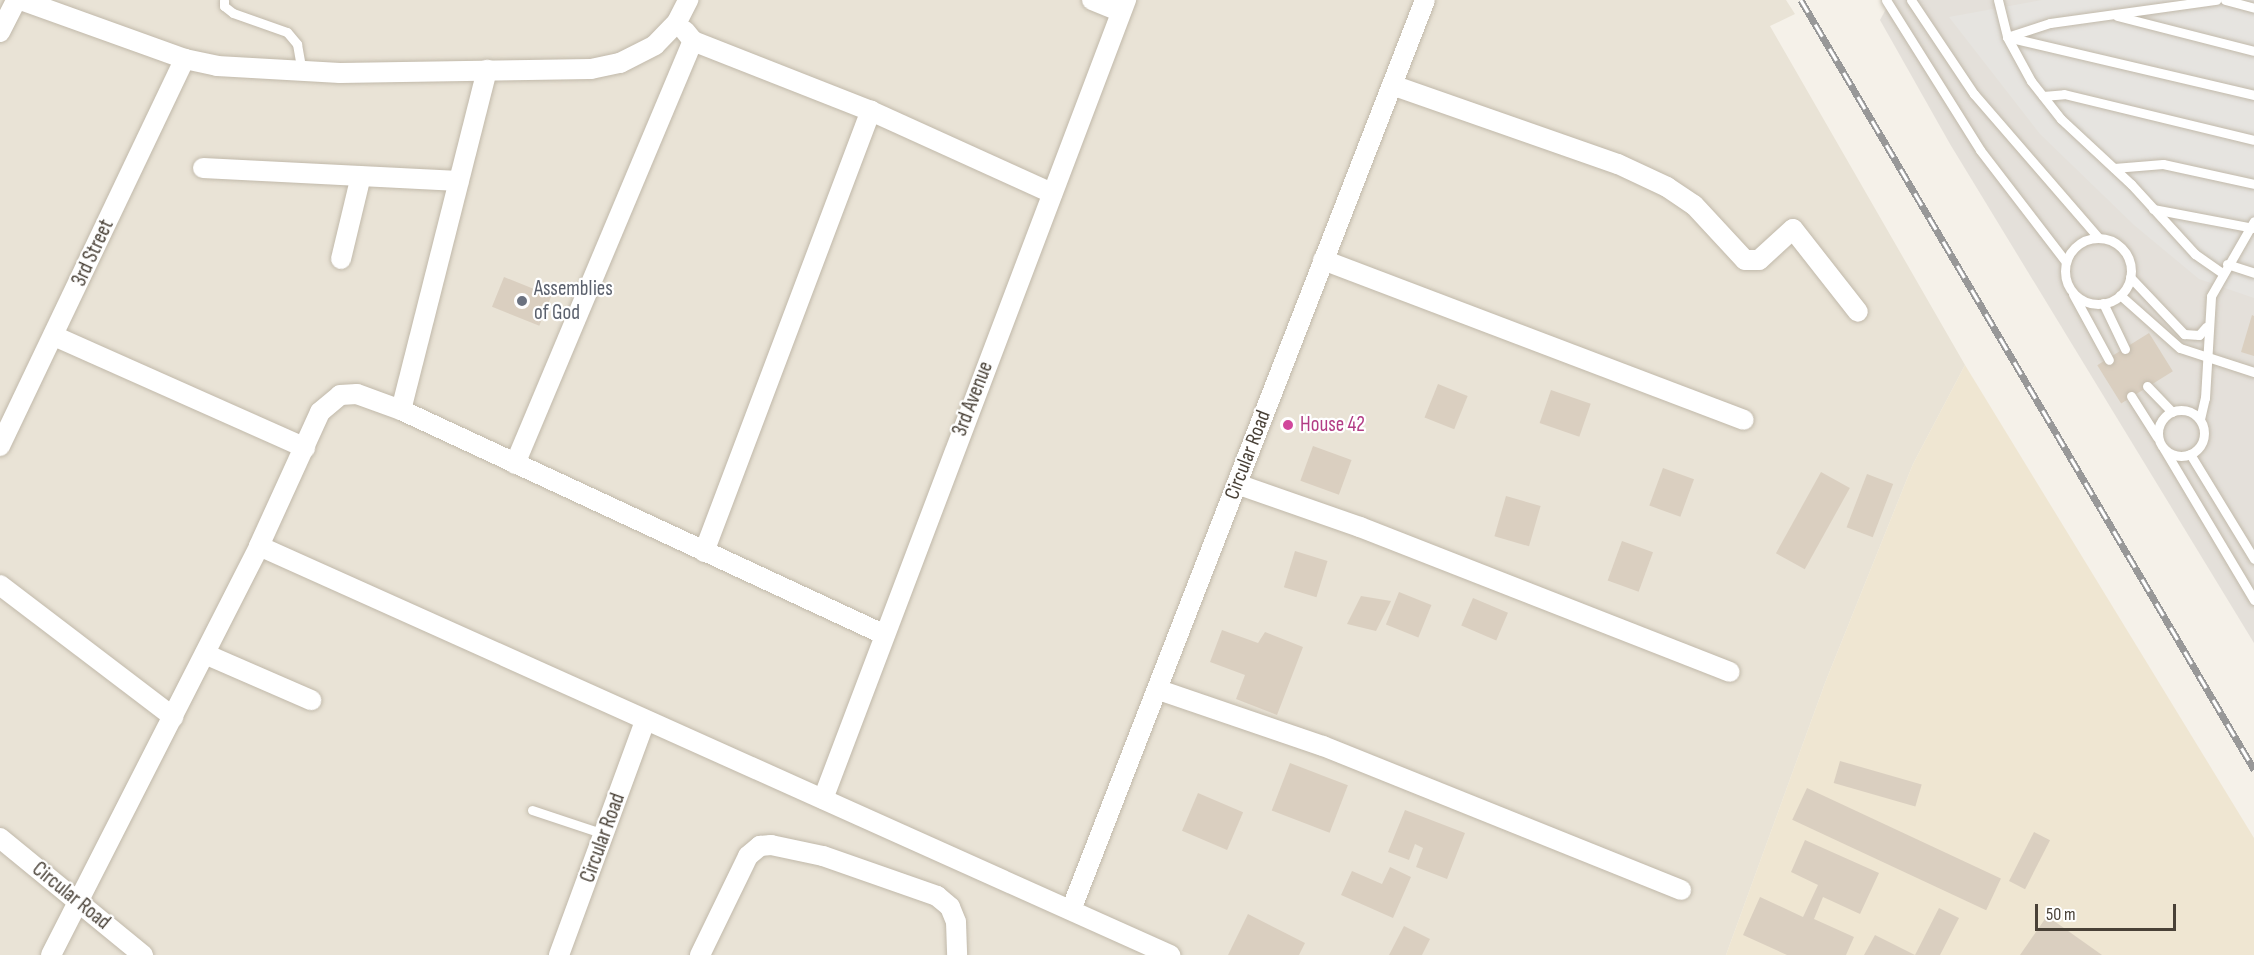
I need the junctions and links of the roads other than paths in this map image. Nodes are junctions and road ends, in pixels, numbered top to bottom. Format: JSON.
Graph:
{"nodes":[{"id":1,"x":19,"y":0,"type":"edge"},
{"id":2,"x":224,"y":0,"type":"edge"},
{"id":3,"x":688,"y":0,"type":"edge"},
{"id":4,"x":1092,"y":0,"type":"edge"},
{"id":5,"x":1425,"y":0,"type":"edge"},
{"id":6,"x":1886,"y":0,"type":"edge"},
{"id":7,"x":1911,"y":0,"type":"edge"},
{"id":8,"x":1998,"y":0,"type":"edge"},
{"id":9,"x":2216,"y":0,"type":"edge"},
{"id":10,"x":2225,"y":0,"type":"edge"},
{"id":11,"x":1124,"y":6,"type":"edge"},
{"id":12,"x":2254,"y":8,"type":"edge"},
{"id":13,"x":2112,"y":14,"type":"junction"},
{"id":14,"x":677,"y":22,"type":"junction"},
{"id":15,"x":0,"y":32,"type":"edge"},
{"id":16,"x":2007,"y":37,"type":"junction"},
{"id":17,"x":693,"y":41,"type":"junction"},
{"id":18,"x":2254,"y":51,"type":"edge"},
{"id":19,"x":185,"y":59,"type":"junction"},
{"id":20,"x":487,"y":70,"type":"junction"},
{"id":21,"x":302,"y":72,"type":"junction"},
{"id":22,"x":1392,"y":85,"type":"junction"},
{"id":23,"x":2254,"y":95,"type":"edge"},
{"id":24,"x":2043,"y":96,"type":"junction"},
{"id":25,"x":871,"y":111,"type":"junction"},
{"id":26,"x":2254,"y":140,"type":"edge"},
{"id":27,"x":203,"y":168,"type":"dead end"},
{"id":28,"x":2114,"y":168,"type":"junction"},
{"id":29,"x":362,"y":176,"type":"junction"},
{"id":30,"x":459,"y":182,"type":"junction"},
{"id":31,"x":2254,"y":184,"type":"edge"},
{"id":32,"x":1052,"y":192,"type":"junction"},
{"id":33,"x":2153,"y":209,"type":"junction"},
{"id":34,"x":2253,"y":225,"type":"edge"},
{"id":35,"x":2098,"y":237,"type":"junction"},
{"id":36,"x":341,"y":259,"type":"dead end"},
{"id":37,"x":1323,"y":260,"type":"junction"},
{"id":38,"x":2066,"y":262,"type":"junction"},
{"id":39,"x":2224,"y":268,"type":"junction"},
{"id":40,"x":2254,"y":273,"type":"edge"},
{"id":41,"x":2130,"y":277,"type":"junction"},
{"id":42,"x":2072,"y":292,"type":"junction"},
{"id":43,"x":2120,"y":296,"type":"junction"},
{"id":44,"x":2103,"y":303,"type":"junction"},
{"id":45,"x":1858,"y":312,"type":"dead end"},
{"id":46,"x":2206,"y":327,"type":"junction"},
{"id":47,"x":54,"y":336,"type":"junction"},
{"id":48,"x":2125,"y":349,"type":"dead end"},
{"id":49,"x":2204,"y":356,"type":"junction"},
{"id":50,"x":2109,"y":360,"type":"dead end"},
{"id":51,"x":2254,"y":372,"type":"edge"},
{"id":52,"x":2147,"y":386,"type":"dead end"},
{"id":53,"x":2131,"y":396,"type":"dead end"},
{"id":54,"x":401,"y":410,"type":"junction"},
{"id":55,"x":2172,"y":411,"type":"junction"},
{"id":56,"x":2200,"y":419,"type":"junction"},
{"id":57,"x":1744,"y":420,"type":"dead end"},
{"id":58,"x":2158,"y":437,"type":"junction"},
{"id":59,"x":0,"y":446,"type":"edge"},
{"id":60,"x":305,"y":448,"type":"junction"},
{"id":61,"x":2164,"y":449,"type":"junction"},
{"id":62,"x":2190,"y":454,"type":"junction"},
{"id":63,"x":515,"y":464,"type":"junction"},
{"id":64,"x":1237,"y":484,"type":"junction"},
{"id":65,"x":259,"y":546,"type":"junction"},
{"id":66,"x":704,"y":552,"type":"junction"},
{"id":67,"x":2254,"y":559,"type":"edge"},
{"id":68,"x":0,"y":585,"type":"edge"},
{"id":69,"x":2254,"y":600,"type":"edge"},
{"id":70,"x":883,"y":634,"type":"junction"},
{"id":71,"x":205,"y":654,"type":"junction"},
{"id":72,"x":1730,"y":672,"type":"dead end"},
{"id":73,"x":1159,"y":690,"type":"junction"},
{"id":74,"x":311,"y":700,"type":"dead end"},
{"id":75,"x":173,"y":717,"type":"junction"},
{"id":76,"x":645,"y":721,"type":"junction"},
{"id":77,"x":823,"y":799,"type":"junction"},
{"id":78,"x":532,"y":810,"type":"dead end"},
{"id":79,"x":604,"y":834,"type":"junction"},
{"id":80,"x":0,"y":838,"type":"edge"},
{"id":81,"x":1681,"y":890,"type":"dead end"},
{"id":82,"x":79,"y":902,"type":"junction"},
{"id":83,"x":1071,"y":910,"type":"junction"},
{"id":84,"x":51,"y":955,"type":"edge"},
{"id":85,"x":142,"y":955,"type":"edge"},
{"id":86,"x":559,"y":955,"type":"edge"},
{"id":87,"x":700,"y":955,"type":"edge"},
{"id":88,"x":957,"y":955,"type":"edge"},
{"id":89,"x":1170,"y":955,"type":"edge"}],
"edges":[{"from":1,"to":15,"type":"street"},
{"from":1,"to":19,"type":"street"},
{"from":2,"to":21,"type":"lane"},
{"from":3,"to":14,"type":"street"},
{"from":4,"to":11,"type":"street"},
{"from":5,"to":22,"type":"street","name":"Circular Road"},
{"from":6,"to":38,"type":"lane"},
{"from":7,"to":35,"type":"lane"},
{"from":8,"to":16,"type":"lane"},
{"from":9,"to":13,"type":"lane"},
{"from":10,"to":12,"type":"lane"},
{"from":11,"to":32,"type":"street","name":"3rd Avenue"},
{"from":13,"to":16,"type":"lane"},
{"from":13,"to":18,"type":"lane"},
{"from":14,"to":17,"type":"street"},
{"from":14,"to":20,"type":"street"},
{"from":16,"to":23,"type":"lane"},
{"from":16,"to":24,"type":"lane"},
{"from":17,"to":25,"type":"street"},
{"from":17,"to":63,"type":"street"},
{"from":19,"to":21,"type":"street"},
{"from":19,"to":47,"type":"street","name":"3rd Street"},
{"from":20,"to":21,"type":"street"},
{"from":20,"to":30,"type":"street"},
{"from":22,"to":37,"type":"street","name":"Circular Road"},
{"from":22,"to":45,"type":"street"},
{"from":24,"to":26,"type":"lane"},
{"from":24,"to":28,"type":"lane"},
{"from":25,"to":32,"type":"street"},
{"from":25,"to":66,"type":"street"},
{"from":27,"to":29,"type":"street"},
{"from":28,"to":31,"type":"lane"},
{"from":28,"to":33,"type":"lane"},
{"from":29,"to":30,"type":"street"},
{"from":29,"to":36,"type":"street"},
{"from":30,"to":54,"type":"street"},
{"from":32,"to":70,"type":"street","name":"3rd Avenue"},
{"from":33,"to":34,"type":"lane"},
{"from":33,"to":39,"type":"lane"},
{"from":34,"to":39,"type":"lane"},
{"from":35,"to":38,"type":"lane"},
{"from":35,"to":41,"type":"lane"},
{"from":37,"to":57,"type":"street"},
{"from":37,"to":64,"type":"street","name":"Circular Road"},
{"from":38,"to":42,"type":"lane"},
{"from":39,"to":40,"type":"lane"},
{"from":39,"to":46,"type":"lane"},
{"from":41,"to":43,"type":"lane"},
{"from":41,"to":46,"type":"lane"},
{"from":42,"to":44,"type":"lane"},
{"from":42,"to":50,"type":"lane"},
{"from":43,"to":44,"type":"lane"},
{"from":43,"to":49,"type":"lane"},
{"from":44,"to":48,"type":"lane"},
{"from":46,"to":49,"type":"lane"},
{"from":47,"to":59,"type":"street","name":"3rd Street"},
{"from":47,"to":60,"type":"street"},
{"from":49,"to":51,"type":"lane"},
{"from":49,"to":56,"type":"lane"},
{"from":52,"to":55,"type":"lane"},
{"from":53,"to":58,"type":"lane"},
{"from":54,"to":60,"type":"street"},
{"from":54,"to":63,"type":"street"},
{"from":55,"to":56,"type":"lane"},
{"from":55,"to":58,"type":"lane"},
{"from":56,"to":62,"type":"lane"},
{"from":58,"to":61,"type":"lane"},
{"from":60,"to":65,"type":"street"},
{"from":61,"to":62,"type":"lane"},
{"from":61,"to":69,"type":"lane"},
{"from":62,"to":67,"type":"lane"},
{"from":63,"to":66,"type":"street"},
{"from":64,"to":72,"type":"street"},
{"from":64,"to":73,"type":"street","name":"Circular Road"},
{"from":65,"to":71,"type":"street"},
{"from":65,"to":76,"type":"street"},
{"from":66,"to":70,"type":"street"},
{"from":68,"to":75,"type":"street"},
{"from":70,"to":77,"type":"street","name":"3rd Avenue"},
{"from":71,"to":74,"type":"street"},
{"from":71,"to":75,"type":"street"},
{"from":73,"to":81,"type":"street"},
{"from":73,"to":83,"type":"street","name":"Circular Road"},
{"from":75,"to":82,"type":"street"},
{"from":76,"to":77,"type":"street"},
{"from":76,"to":79,"type":"street","name":"Circular Road"},
{"from":77,"to":83,"type":"street"},
{"from":78,"to":79,"type":"lane"},
{"from":79,"to":86,"type":"street","name":"Circular Road"},
{"from":80,"to":82,"type":"street","name":"Circular Road"},
{"from":82,"to":84,"type":"street"},
{"from":82,"to":85,"type":"street","name":"Circular Road"},
{"from":83,"to":89,"type":"street"},
{"from":87,"to":88,"type":"street"}]}
